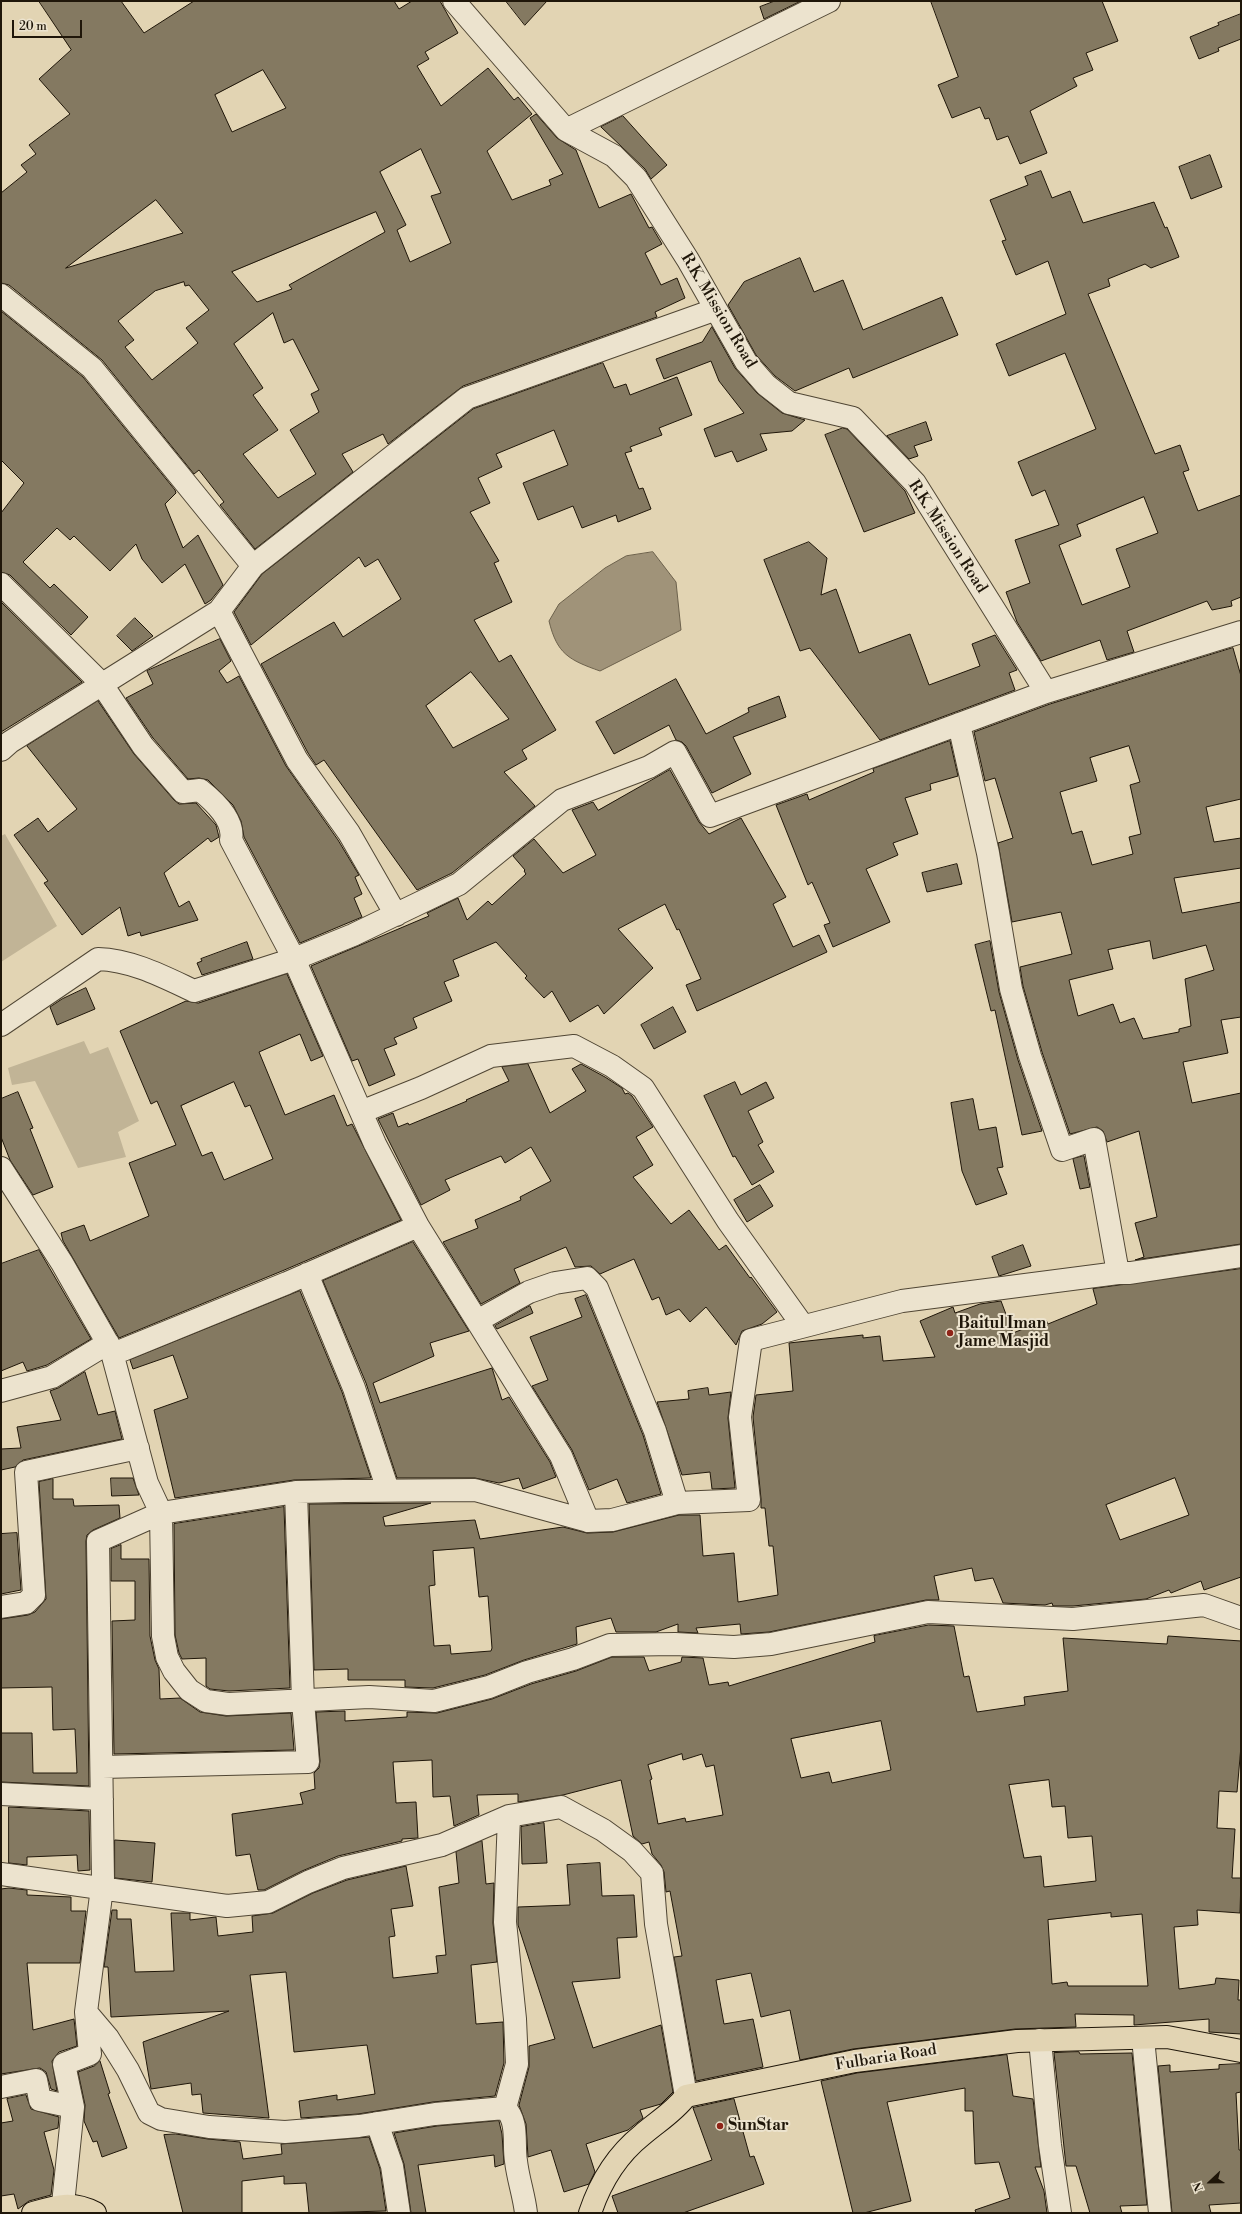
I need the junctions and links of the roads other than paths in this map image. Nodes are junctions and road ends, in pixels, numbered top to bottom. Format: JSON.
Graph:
{"nodes":[{"id":1,"x":454,"y":1,"type":"edge"},
{"id":2,"x":829,"y":1,"type":"edge"},
{"id":3,"x":566,"y":130,"type":"junction"},
{"id":4,"x":1,"y":295,"type":"edge"},
{"id":5,"x":714,"y":310,"type":"junction"},
{"id":6,"x":253,"y":566,"type":"junction"},
{"id":7,"x":1,"y":584,"type":"edge"},
{"id":8,"x":219,"y":611,"type":"junction"},
{"id":9,"x":1241,"y":632,"type":"edge"},
{"id":10,"x":102,"y":683,"type":"junction"},
{"id":11,"x":1046,"y":692,"type":"junction"},
{"id":12,"x":959,"y":724,"type":"junction"},
{"id":13,"x":1,"y":750,"type":"edge"},
{"id":14,"x":396,"y":915,"type":"junction"},
{"id":15,"x":294,"y":959,"type":"junction"},
{"id":16,"x":1,"y":1025,"type":"edge"},
{"id":17,"x":361,"y":1112,"type":"junction"},
{"id":18,"x":1,"y":1168,"type":"edge"},
{"id":19,"x":418,"y":1226,"type":"junction"},
{"id":20,"x":1241,"y":1256,"type":"edge"},
{"id":21,"x":1118,"y":1273,"type":"junction"},
{"id":22,"x":306,"y":1274,"type":"junction"},
{"id":23,"x":476,"y":1321,"type":"junction"},
{"id":24,"x":803,"y":1326,"type":"junction"},
{"id":25,"x":110,"y":1348,"type":"junction"},
{"id":26,"x":1,"y":1391,"type":"edge"},
{"id":27,"x":138,"y":1448,"type":"junction"},
{"id":28,"x":388,"y":1490,"type":"junction"},
{"id":29,"x":296,"y":1492,"type":"junction"},
{"id":30,"x":677,"y":1503,"type":"junction"},
{"id":31,"x":161,"y":1513,"type":"junction"},
{"id":32,"x":588,"y":1521,"type":"junction"},
{"id":33,"x":1,"y":1607,"type":"edge"},
{"id":34,"x":1241,"y":1618,"type":"edge"},
{"id":35,"x":303,"y":1701,"type":"junction"},
{"id":36,"x":102,"y":1767,"type":"junction"},
{"id":37,"x":1,"y":1794,"type":"edge"},
{"id":38,"x":102,"y":1799,"type":"junction"},
{"id":39,"x":509,"y":1816,"type":"junction"},
{"id":40,"x":1,"y":1874,"type":"edge"},
{"id":41,"x":102,"y":1888,"type":"junction"},
{"id":42,"x":86,"y":2012,"type":"junction"},
{"id":43,"x":1143,"y":2038,"type":"junction"},
{"id":44,"x":1040,"y":2040,"type":"junction"},
{"id":45,"x":1241,"y":2051,"type":"edge"},
{"id":46,"x":1,"y":2087,"type":"edge"},
{"id":47,"x":686,"y":2096,"type":"junction"},
{"id":48,"x":73,"y":2107,"type":"junction"},
{"id":49,"x":505,"y":2108,"type":"junction"},
{"id":50,"x":377,"y":2123,"type":"junction"},
{"id":51,"x":63,"y":2204,"type":"junction"},
{"id":52,"x":33,"y":2213,"type":"edge"},
{"id":53,"x":95,"y":2213,"type":"edge"},
{"id":54,"x":399,"y":2213,"type":"edge"},
{"id":55,"x":526,"y":2213,"type":"edge"},
{"id":56,"x":590,"y":2213,"type":"edge"},
{"id":57,"x":1060,"y":2213,"type":"edge"},
{"id":58,"x":1160,"y":2213,"type":"edge"}],
"edges":[{"from":1,"to":3,"type":"street","name":"R.K. Mission Road"},
{"from":2,"to":3,"type":"street"},
{"from":3,"to":5,"type":"street","name":"R.K. Mission Road"},
{"from":4,"to":6,"type":"street"},
{"from":5,"to":6,"type":"street"},
{"from":5,"to":11,"type":"street","name":"R.K. Mission Road"},
{"from":6,"to":8,"type":"street"},
{"from":7,"to":10,"type":"street"},
{"from":8,"to":10,"type":"street"},
{"from":8,"to":14,"type":"street"},
{"from":9,"to":11,"type":"street"},
{"from":10,"to":13,"type":"street"},
{"from":10,"to":15,"type":"street"},
{"from":11,"to":12,"type":"street"},
{"from":12,"to":14,"type":"street"},
{"from":12,"to":21,"type":"street"},
{"from":14,"to":15,"type":"street"},
{"from":15,"to":16,"type":"street"},
{"from":15,"to":17,"type":"street"},
{"from":17,"to":19,"type":"street"},
{"from":17,"to":24,"type":"street"},
{"from":18,"to":25,"type":"street"},
{"from":19,"to":22,"type":"street"},
{"from":19,"to":23,"type":"street"},
{"from":20,"to":21,"type":"street"},
{"from":21,"to":24,"type":"street"},
{"from":22,"to":25,"type":"street"},
{"from":22,"to":28,"type":"street"},
{"from":23,"to":30,"type":"street"},
{"from":23,"to":32,"type":"street"},
{"from":24,"to":30,"type":"street"},
{"from":25,"to":26,"type":"street"},
{"from":25,"to":27,"type":"street"},
{"from":27,"to":31,"type":"street"},
{"from":27,"to":33,"type":"street"},
{"from":28,"to":29,"type":"street"},
{"from":28,"to":32,"type":"street"},
{"from":29,"to":31,"type":"street"},
{"from":29,"to":35,"type":"street"},
{"from":30,"to":32,"type":"street"},
{"from":31,"to":35,"type":"street"},
{"from":31,"to":36,"type":"street"},
{"from":34,"to":35,"type":"street"},
{"from":35,"to":36,"type":"street"},
{"from":36,"to":38,"type":"street"},
{"from":37,"to":38,"type":"street"},
{"from":38,"to":41,"type":"street"},
{"from":39,"to":41,"type":"street"},
{"from":39,"to":47,"type":"street"},
{"from":39,"to":49,"type":"street"},
{"from":40,"to":41,"type":"street"},
{"from":41,"to":42,"type":"street"},
{"from":42,"to":48,"type":"street"},
{"from":42,"to":50,"type":"street"},
{"from":43,"to":44,"type":"main road","name":"Fulbaria Road"},
{"from":43,"to":45,"type":"main road","name":"Fulbaria Road"},
{"from":43,"to":58,"type":"street"},
{"from":44,"to":47,"type":"main road","name":"Fulbaria Road"},
{"from":44,"to":57,"type":"street"},
{"from":46,"to":48,"type":"street"},
{"from":47,"to":56,"type":"main road"},
{"from":48,"to":51,"type":"street"},
{"from":49,"to":50,"type":"street"},
{"from":49,"to":55,"type":"street"},
{"from":50,"to":54,"type":"street"},
{"from":51,"to":52,"type":"main road"},
{"from":51,"to":53,"type":"main road"}]}
